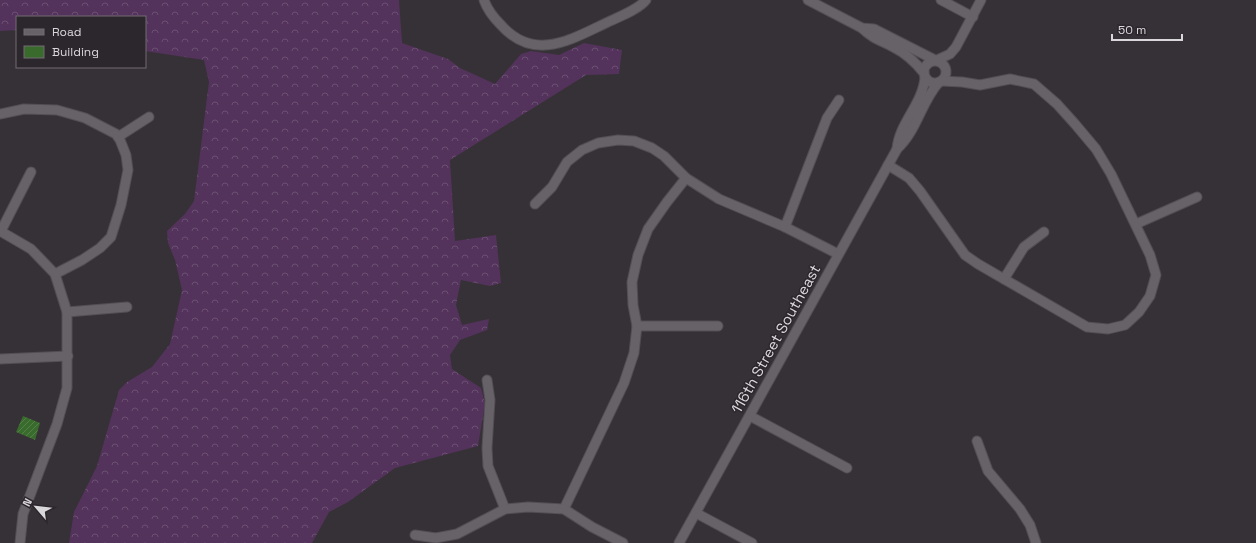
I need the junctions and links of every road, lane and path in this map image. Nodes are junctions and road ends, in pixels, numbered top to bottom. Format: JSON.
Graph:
{"nodes":[{"id":1,"x":484,"y":0,"type":"edge"},
{"id":2,"x":646,"y":0,"type":"edge"},
{"id":3,"x":808,"y":0,"type":"edge"},
{"id":4,"x":941,"y":0,"type":"edge"},
{"id":5,"x":981,"y":0,"type":"edge"},
{"id":6,"x":973,"y":17,"type":"junction"},
{"id":7,"x":862,"y":28,"type":"junction"},
{"id":8,"x":956,"y":47,"type":"junction"},
{"id":9,"x":936,"y":60,"type":"junction"},
{"id":10,"x":946,"y":68,"type":"junction"},
{"id":11,"x":925,"y":75,"type":"junction"},
{"id":12,"x":940,"y":82,"type":"junction"},
{"id":13,"x":962,"y":82,"type":"junction"},
{"id":14,"x":839,"y":100,"type":"dead end"},
{"id":15,"x":0,"y":114,"type":"edge"},
{"id":16,"x":149,"y":116,"type":"dead end"},
{"id":17,"x":118,"y":138,"type":"junction"},
{"id":18,"x":897,"y":149,"type":"junction"},
{"id":19,"x":888,"y":166,"type":"junction"},
{"id":20,"x":31,"y":172,"type":"dead end"},
{"id":21,"x":686,"y":178,"type":"junction"},
{"id":22,"x":1197,"y":197,"type":"dead end"},
{"id":23,"x":535,"y":204,"type":"dead end"},
{"id":24,"x":1136,"y":224,"type":"junction"},
{"id":25,"x":785,"y":228,"type":"junction"},
{"id":26,"x":1,"y":231,"type":"edge"},
{"id":27,"x":1044,"y":232,"type":"dead end"},
{"id":28,"x":838,"y":254,"type":"junction"},
{"id":29,"x":55,"y":274,"type":"junction"},
{"id":30,"x":1004,"y":280,"type":"junction"},
{"id":31,"x":127,"y":307,"type":"dead end"},
{"id":32,"x":67,"y":312,"type":"junction"},
{"id":33,"x":637,"y":326,"type":"junction"},
{"id":34,"x":718,"y":326,"type":"dead end"},
{"id":35,"x":68,"y":356,"type":"junction"},
{"id":36,"x":0,"y":359,"type":"edge"},
{"id":37,"x":487,"y":380,"type":"dead end"},
{"id":38,"x":750,"y":416,"type":"junction"},
{"id":39,"x":977,"y":441,"type":"dead end"},
{"id":40,"x":847,"y":468,"type":"dead end"},
{"id":41,"x":506,"y":509,"type":"junction"},
{"id":42,"x":564,"y":509,"type":"junction"},
{"id":43,"x":696,"y":513,"type":"junction"},
{"id":44,"x":415,"y":535,"type":"dead end"},
{"id":45,"x":20,"y":543,"type":"edge"},
{"id":46,"x":621,"y":543,"type":"edge"},
{"id":47,"x":679,"y":543,"type":"edge"},
{"id":48,"x":752,"y":543,"type":"edge"},
{"id":49,"x":1036,"y":543,"type":"edge"}],
"edges":[{"from":1,"to":2,"type":"street"},
{"from":3,"to":7,"type":"street"},
{"from":4,"to":6,"type":"street"},
{"from":5,"to":6,"type":"street"},
{"from":6,"to":8,"type":"street"},
{"from":7,"to":9,"type":"street"},
{"from":7,"to":11,"type":"street"},
{"from":8,"to":9,"type":"street"},
{"from":8,"to":10,"type":"street"},
{"from":9,"to":10,"type":"street"},
{"from":9,"to":11,"type":"street"},
{"from":10,"to":12,"type":"street"},
{"from":10,"to":13,"type":"street"},
{"from":11,"to":12,"type":"street"},
{"from":11,"to":18,"type":"street","name":"116th Street Southeast"},
{"from":12,"to":13,"type":"street"},
{"from":12,"to":18,"type":"street","name":"116th Street Southeast"},
{"from":13,"to":24,"type":"street"},
{"from":14,"to":25,"type":"street"},
{"from":15,"to":17,"type":"street"},
{"from":16,"to":17,"type":"street"},
{"from":17,"to":29,"type":"street"},
{"from":18,"to":19,"type":"street","name":"116th Street Southeast"},
{"from":19,"to":28,"type":"street","name":"116th Street Southeast"},
{"from":19,"to":30,"type":"street"},
{"from":20,"to":26,"type":"street"},
{"from":21,"to":23,"type":"street"},
{"from":21,"to":25,"type":"street"},
{"from":21,"to":33,"type":"street"},
{"from":22,"to":24,"type":"street"},
{"from":24,"to":30,"type":"street"},
{"from":25,"to":28,"type":"street"},
{"from":26,"to":29,"type":"street"},
{"from":27,"to":30,"type":"street"},
{"from":28,"to":38,"type":"street","name":"116th Street Southeast"},
{"from":29,"to":32,"type":"street"},
{"from":31,"to":32,"type":"street"},
{"from":32,"to":35,"type":"street"},
{"from":33,"to":34,"type":"street"},
{"from":33,"to":42,"type":"street"},
{"from":35,"to":36,"type":"street"},
{"from":35,"to":45,"type":"street"},
{"from":37,"to":41,"type":"street"},
{"from":38,"to":40,"type":"street"},
{"from":38,"to":43,"type":"street","name":"116th Street Southeast"},
{"from":39,"to":49,"type":"street"},
{"from":41,"to":42,"type":"street"},
{"from":41,"to":44,"type":"street"},
{"from":42,"to":46,"type":"street"},
{"from":43,"to":47,"type":"street","name":"116th Street Southeast"},
{"from":43,"to":48,"type":"street"}]}
